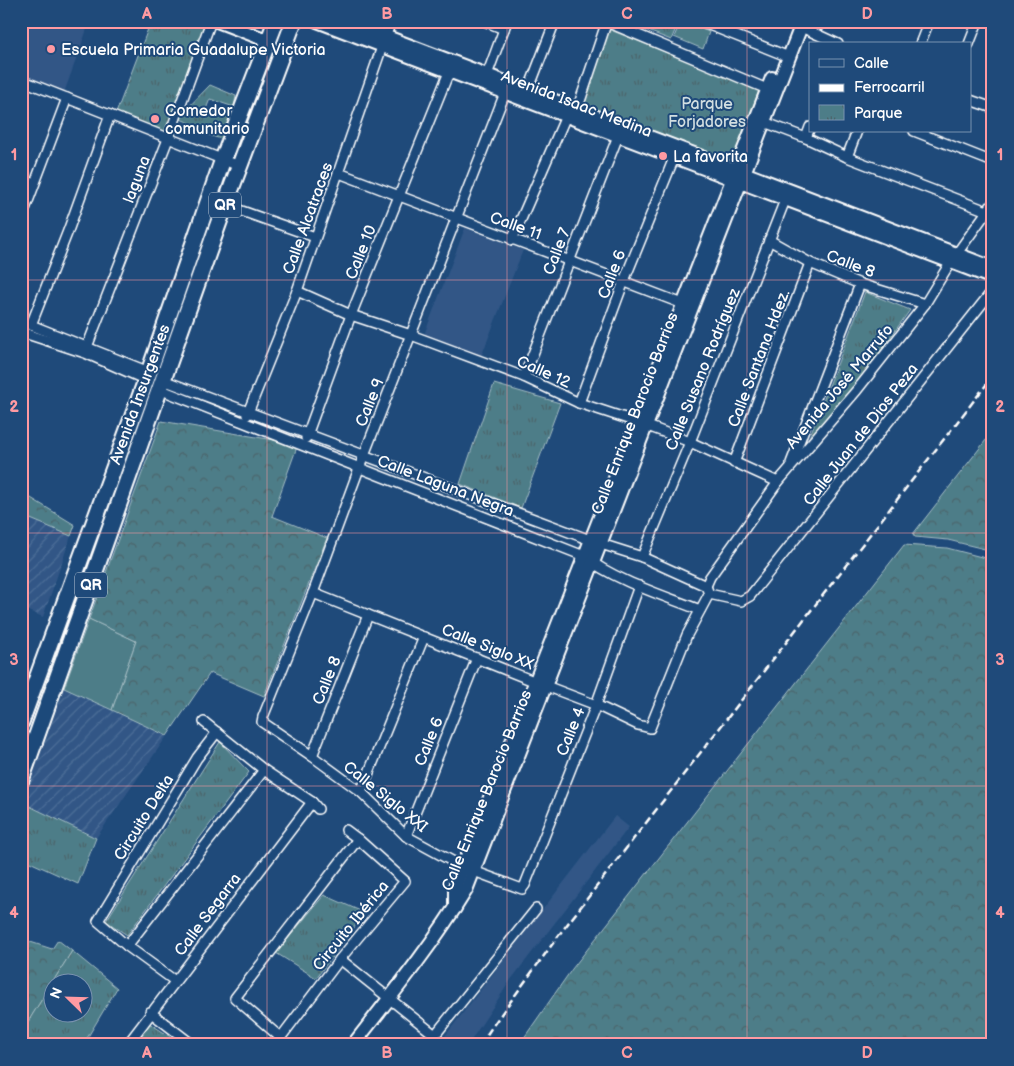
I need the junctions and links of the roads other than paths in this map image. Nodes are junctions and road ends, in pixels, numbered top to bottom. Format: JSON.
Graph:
{"nodes":[{"id":1,"x":212,"y":21,"type":"edge"},
{"id":2,"x":217,"y":21,"type":"edge"},
{"id":3,"x":276,"y":21,"type":"edge"},
{"id":4,"x":294,"y":21,"type":"edge"},
{"id":5,"x":317,"y":21,"type":"edge"},
{"id":6,"x":346,"y":21,"type":"edge"},
{"id":7,"x":391,"y":21,"type":"edge"},
{"id":8,"x":484,"y":21,"type":"edge"},
{"id":9,"x":555,"y":21,"type":"edge"},
{"id":10,"x":607,"y":21,"type":"edge"},
{"id":11,"x":917,"y":21,"type":"edge"},
{"id":12,"x":978,"y":21,"type":"edge"},
{"id":13,"x":705,"y":22,"type":"edge"},
{"id":14,"x":799,"y":23,"type":"edge"},
{"id":15,"x":928,"y":23,"type":"edge"},
{"id":16,"x":505,"y":25,"type":"edge"},
{"id":17,"x":269,"y":41,"type":"junction"},
{"id":18,"x":384,"y":41,"type":"junction"},
{"id":19,"x":834,"y":42,"type":"edge"},
{"id":20,"x":921,"y":42,"type":"edge"},
{"id":21,"x":970,"y":42,"type":"edge"},
{"id":22,"x":785,"y":56,"type":"junction"},
{"id":23,"x":449,"y":72,"type":"junction"},
{"id":24,"x":487,"y":75,"type":"junction"},
{"id":25,"x":22,"y":83,"type":"edge"},
{"id":26,"x":767,"y":88,"type":"junction"},
{"id":27,"x":528,"y":91,"type":"junction"},
{"id":28,"x":506,"y":93,"type":"junction"},
{"id":29,"x":67,"y":98,"type":"junction"},
{"id":30,"x":972,"y":101,"type":"edge"},
{"id":31,"x":993,"y":108,"type":"edge"},
{"id":32,"x":110,"y":115,"type":"junction"},
{"id":33,"x":572,"y":115,"type":"junction"},
{"id":34,"x":764,"y":122,"type":"junction"},
{"id":35,"x":809,"y":130,"type":"edge"},
{"id":36,"x":857,"y":132,"type":"edge"},
{"id":37,"x":917,"y":132,"type":"edge"},
{"id":38,"x":618,"y":136,"type":"junction"},
{"id":39,"x":806,"y":138,"type":"junction"},
{"id":40,"x":168,"y":139,"type":"junction"},
{"id":41,"x":847,"y":157,"type":"junction"},
{"id":42,"x":674,"y":158,"type":"junction"},
{"id":43,"x":223,"y":160,"type":"junction"},
{"id":44,"x":993,"y":162,"type":"edge"},
{"id":45,"x":239,"y":166,"type":"junction"},
{"id":46,"x":338,"y":173,"type":"junction"},
{"id":47,"x":738,"y":177,"type":"junction"},
{"id":48,"x":787,"y":195,"type":"junction"},
{"id":49,"x":398,"y":196,"type":"junction"},
{"id":50,"x":225,"y":206,"type":"junction"},
{"id":51,"x":990,"y":207,"type":"edge"},
{"id":52,"x":457,"y":219,"type":"junction"},
{"id":53,"x":21,"y":220,"type":"edge"},
{"id":54,"x":315,"y":238,"type":"junction"},
{"id":55,"x":512,"y":240,"type":"junction"},
{"id":56,"x":770,"y":240,"type":"junction"},
{"id":57,"x":953,"y":259,"type":"junction"},
{"id":58,"x":568,"y":260,"type":"junction"},
{"id":59,"x":810,"y":263,"type":"junction"},
{"id":60,"x":993,"y":268,"type":"edge"},
{"id":61,"x":993,"y":278,"type":"edge"},
{"id":62,"x":624,"y":281,"type":"junction"},
{"id":63,"x":860,"y":284,"type":"junction"},
{"id":64,"x":993,"y":290,"type":"edge"},
{"id":65,"x":297,"y":291,"type":"junction"},
{"id":66,"x":683,"y":304,"type":"junction"},
{"id":67,"x":925,"y":304,"type":"junction"},
{"id":68,"x":351,"y":315,"type":"junction"},
{"id":69,"x":21,"y":321,"type":"edge"},
{"id":70,"x":30,"y":325,"type":"junction"},
{"id":71,"x":21,"y":332,"type":"edge"},
{"id":72,"x":411,"y":335,"type":"junction"},
{"id":73,"x":87,"y":347,"type":"junction"},
{"id":74,"x":147,"y":376,"type":"junction"},
{"id":75,"x":524,"y":377,"type":"junction"},
{"id":76,"x":161,"y":384,"type":"junction"},
{"id":77,"x":579,"y":403,"type":"junction"},
{"id":78,"x":248,"y":412,"type":"junction"},
{"id":79,"x":244,"y":422,"type":"junction"},
{"id":80,"x":642,"y":423,"type":"junction"},
{"id":81,"x":307,"y":434,"type":"junction"},
{"id":82,"x":690,"y":442,"type":"junction"},
{"id":83,"x":303,"y":445,"type":"junction"},
{"id":84,"x":119,"y":454,"type":"junction"},
{"id":85,"x":364,"y":455,"type":"junction"},
{"id":86,"x":134,"y":460,"type":"junction"},
{"id":87,"x":734,"y":463,"type":"junction"},
{"id":88,"x":359,"y":468,"type":"junction"},
{"id":89,"x":788,"y":470,"type":"junction"},
{"id":90,"x":778,"y":482,"type":"junction"},
{"id":91,"x":460,"y":491,"type":"junction"},
{"id":92,"x":454,"y":505,"type":"junction"},
{"id":93,"x":596,"y":542,"type":"junction"},
{"id":94,"x":83,"y":553,"type":"junction"},
{"id":95,"x":642,"y":558,"type":"junction"},
{"id":96,"x":100,"y":559,"type":"junction"},
{"id":97,"x":589,"y":560,"type":"junction"},
{"id":98,"x":639,"y":586,"type":"junction"},
{"id":99,"x":708,"y":590,"type":"junction"},
{"id":100,"x":313,"y":593,"type":"junction"},
{"id":101,"x":750,"y":596,"type":"joint"},
{"id":102,"x":700,"y":610,"type":"junction"},
{"id":103,"x":368,"y":615,"type":"junction"},
{"id":104,"x":424,"y":636,"type":"junction"},
{"id":105,"x":478,"y":658,"type":"junction"},
{"id":106,"x":541,"y":684,"type":"junction"},
{"id":107,"x":596,"y":705,"type":"junction"},
{"id":108,"x":21,"y":722,"type":"edge"},
{"id":109,"x":204,"y":722,"type":"dead end"},
{"id":110,"x":262,"y":722,"type":"joint"},
{"id":111,"x":217,"y":732,"type":"junction"},
{"id":112,"x":312,"y":756,"type":"junction"},
{"id":113,"x":264,"y":770,"type":"junction"},
{"id":114,"x":21,"y":780,"type":"edge"},
{"id":115,"x":360,"y":792,"type":"junction"},
{"id":116,"x":346,"y":830,"type":"dead end"},
{"id":117,"x":406,"y":836,"type":"junction"},
{"id":118,"x":358,"y":839,"type":"junction"},
{"id":119,"x":468,"y":869,"type":"junction"},
{"id":120,"x":525,"y":885,"type":"joint"},
{"id":121,"x":536,"y":909,"type":"dead end"},
{"id":122,"x":128,"y":946,"type":"junction"},
{"id":123,"x":340,"y":959,"type":"junction"},
{"id":124,"x":175,"y":981,"type":"junction"},
{"id":125,"x":390,"y":998,"type":"junction"},
{"id":126,"x":150,"y":1012,"type":"junction"},
{"id":127,"x":435,"y":1034,"type":"junction"},
{"id":128,"x":278,"y":1042,"type":"edge"},
{"id":129,"x":127,"y":1045,"type":"edge"},
{"id":130,"x":194,"y":1045,"type":"edge"},
{"id":131,"x":353,"y":1045,"type":"edge"},
{"id":132,"x":427,"y":1045,"type":"edge"}],
"edges":[{"from":1,"to":40,"type":"street","name":"laguna"},
{"from":2,"to":17,"type":"street"},
{"from":3,"to":17,"type":"main road","name":"Avenida Insurgentes","number":"QR"},
{"from":4,"to":45,"type":"main road","name":"Avenida Insurgentes","number":"QR"},
{"from":5,"to":18,"type":"street","name":"Avenida Isaac Medina"},
{"from":6,"to":18,"type":"street","name":"Avenida Isaac Medina"},
{"from":7,"to":18,"type":"street","name":"Calle Alcatraces"},
{"from":8,"to":16,"type":"street"},
{"from":9,"to":27,"type":"street"},
{"from":10,"to":26,"type":"street"},
{"from":10,"to":33,"type":"street"},
{"from":11,"to":15,"type":"street"},
{"from":12,"to":21,"type":"street"},
{"from":13,"to":22,"type":"street"},
{"from":14,"to":19,"type":"street"},
{"from":14,"to":22,"type":"street","name":"Calle Enrique Barocio Barrios"},
{"from":15,"to":20,"type":"street"},
{"from":16,"to":24,"type":"street"},
{"from":17,"to":43,"type":"main road","name":"Avenida Insurgentes","number":"QR"},
{"from":18,"to":23,"type":"street","name":"Avenida Isaac Medina"},
{"from":18,"to":24,"type":"street","name":"Avenida Isaac Medina"},
{"from":18,"to":46,"type":"street","name":"Calle Alcatraces"},
{"from":22,"to":26,"type":"street","name":"Calle Enrique Barocio Barrios"},
{"from":22,"to":34,"type":"street","name":"Calle Enrique Barocio Barrios"},
{"from":23,"to":28,"type":"street","name":"Avenida Isaac Medina"},
{"from":23,"to":49,"type":"street","name":"Calle 10"},
{"from":24,"to":27,"type":"street","name":"Avenida Isaac Medina"},
{"from":25,"to":29,"type":"street"},
{"from":26,"to":47,"type":"street","name":"Calle Enrique Barocio Barrios"},
{"from":27,"to":33,"type":"street","name":"Avenida Isaac Medina"},
{"from":28,"to":33,"type":"street","name":"Avenida Isaac Medina"},
{"from":28,"to":52,"type":"street","name":"Calle 9"},
{"from":29,"to":32,"type":"street"},
{"from":29,"to":53,"type":"street"},
{"from":30,"to":31,"type":"street"},
{"from":32,"to":40,"type":"street"},
{"from":32,"to":70,"type":"street"},
{"from":33,"to":38,"type":"street","name":"Avenida Isaac Medina"},
{"from":33,"to":47,"type":"street","name":"Avenida Isaac Medina"},
{"from":33,"to":55,"type":"street"},
{"from":34,"to":39,"type":"street"},
{"from":34,"to":47,"type":"street","name":"Calle Enrique Barocio Barrios"},
{"from":35,"to":39,"type":"street"},
{"from":36,"to":41,"type":"street"},
{"from":37,"to":44,"type":"street"},
{"from":38,"to":42,"type":"street","name":"Avenida Isaac Medina"},
{"from":38,"to":58,"type":"street","name":"Calle 7"},
{"from":39,"to":41,"type":"street"},
{"from":40,"to":43,"type":"street"},
{"from":40,"to":73,"type":"street","name":"laguna"},
{"from":41,"to":51,"type":"street"},
{"from":42,"to":47,"type":"street","name":"Avenida Isaac Medina"},
{"from":42,"to":62,"type":"street","name":"Calle 6"},
{"from":43,"to":45,"type":"street"},
{"from":43,"to":74,"type":"main road","name":"Avenida Insurgentes","number":"QR"},
{"from":45,"to":50,"type":"main road","name":"Avenida Insurgentes","number":"QR"},
{"from":46,"to":49,"type":"street","name":"Calle 11"},
{"from":46,"to":54,"type":"street","name":"Calle Alcatraces"},
{"from":47,"to":48,"type":"street","name":"Avenida Isaac Medina"},
{"from":47,"to":66,"type":"street","name":"Calle Enrique Barocio Barrios"},
{"from":47,"to":80,"type":"street","name":"Calle Enrique Barocio Barrios"},
{"from":48,"to":56,"type":"street","name":"Calle Susano Rodríguez"},
{"from":48,"to":57,"type":"street","name":"Avenida Isaac Medina"},
{"from":49,"to":52,"type":"street","name":"Calle 11"},
{"from":49,"to":68,"type":"street","name":"Calle 10"},
{"from":50,"to":54,"type":"street"},
{"from":50,"to":76,"type":"main road","name":"Avenida Insurgentes","number":"QR"},
{"from":51,"to":57,"type":"street","name":"Avenida José Marrufo"},
{"from":52,"to":55,"type":"street","name":"Calle 11"},
{"from":52,"to":72,"type":"street","name":"Calle 9"},
{"from":54,"to":65,"type":"street","name":"Calle Alcatraces"},
{"from":55,"to":58,"type":"street","name":"Calle 11"},
{"from":56,"to":59,"type":"street","name":"Calle 8"},
{"from":56,"to":82,"type":"street","name":"Calle Susano Rodríguez"},
{"from":57,"to":60,"type":"street","name":"Avenida Isaac Medina"},
{"from":57,"to":61,"type":"street","name":"Avenida Isaac Medina"},
{"from":57,"to":67,"type":"street","name":"Avenida José Marrufo"},
{"from":58,"to":62,"type":"street","name":"Calle 11"},
{"from":58,"to":75,"type":"street","name":"Calle 7"},
{"from":59,"to":63,"type":"street","name":"Calle 8"},
{"from":59,"to":87,"type":"street","name":"Calle Santana Hdez."},
{"from":62,"to":66,"type":"street","name":"Calle 11"},
{"from":62,"to":77,"type":"street","name":"Calle 6"},
{"from":63,"to":67,"type":"street","name":"Calle 8"},
{"from":63,"to":89,"type":"street"},
{"from":64,"to":101,"type":"street","name":"Calle Juan de Dios Peza"},
{"from":65,"to":68,"type":"street","name":"Calle 12"},
{"from":65,"to":78,"type":"street","name":"Calle Alcatraces"},
{"from":66,"to":80,"type":"street","name":"Calle Enrique Barocio Barrios"},
{"from":67,"to":89,"type":"street","name":"Avenida José Marrufo"},
{"from":68,"to":72,"type":"street","name":"Calle 12"},
{"from":68,"to":81,"type":"street","name":"Calle 10"},
{"from":69,"to":70,"type":"street"},
{"from":70,"to":73,"type":"street"},
{"from":71,"to":74,"type":"street"},
{"from":72,"to":75,"type":"street","name":"Calle 12"},
{"from":72,"to":85,"type":"street","name":"Calle 9"},
{"from":73,"to":74,"type":"street"},
{"from":74,"to":84,"type":"main road","name":"Avenida Insurgentes","number":"QR"},
{"from":75,"to":77,"type":"street","name":"Calle 12"},
{"from":76,"to":78,"type":"street","name":"Calle Laguna Negra"},
{"from":76,"to":79,"type":"street","name":"Calle Laguna Negra"},
{"from":76,"to":86,"type":"main road","name":"Avenida Insurgentes","number":"QR"},
{"from":77,"to":80,"type":"street","name":"Calle 12"},
{"from":78,"to":79,"type":"street","name":"Calle Alcatraces"},
{"from":78,"to":81,"type":"street","name":"Calle Laguna Negra"},
{"from":79,"to":83,"type":"street","name":"Calle Laguna Negra"},
{"from":80,"to":82,"type":"street","name":"Calle 12"},
{"from":80,"to":93,"type":"street","name":"Calle Enrique Barocio Barrios"},
{"from":81,"to":83,"type":"street","name":"Calle 10"},
{"from":81,"to":85,"type":"street","name":"Calle Laguna Negra"},
{"from":82,"to":87,"type":"street","name":"Calle 12"},
{"from":82,"to":95,"type":"street","name":"Calle Susano Rodríguez"},
{"from":83,"to":88,"type":"street","name":"Calle Laguna Negra"},
{"from":84,"to":86,"type":"main road"},
{"from":84,"to":94,"type":"main road","name":"Avenida Insurgentes","number":"QR"},
{"from":85,"to":88,"type":"street","name":"Calle 9"},
{"from":85,"to":91,"type":"street","name":"Calle Laguna Negra"},
{"from":86,"to":96,"type":"main road","name":"Avenida Insurgentes","number":"QR"},
{"from":87,"to":90,"type":"street","name":"Calle 12"},
{"from":88,"to":92,"type":"street","name":"Calle Laguna Negra"},
{"from":88,"to":100,"type":"street","name":"Calle 9"},
{"from":89,"to":90,"type":"street","name":"Avenida José Marrufo"},
{"from":90,"to":99,"type":"street","name":"Avenida José Marrufo"},
{"from":91,"to":92,"type":"street"},
{"from":91,"to":93,"type":"street","name":"Calle Laguna Negra"},
{"from":92,"to":97,"type":"street","name":"Calle Laguna Negra"},
{"from":93,"to":95,"type":"street","name":"Calle Laguna Negra"},
{"from":93,"to":97,"type":"street","name":"Calle Enrique Barocio Barrios"},
{"from":94,"to":96,"type":"main road"},
{"from":94,"to":108,"type":"main road","name":"Avenida Insurgentes","number":"QR"},
{"from":95,"to":99,"type":"street","name":"Calle Laguna Negra"},
{"from":96,"to":114,"type":"main road","name":"Avenida Insurgentes","number":"QR"},
{"from":97,"to":98,"type":"street","name":"Calle Laguna Negra"},
{"from":97,"to":106,"type":"street","name":"Calle Enrique Barocio Barrios"},
{"from":98,"to":102,"type":"street","name":"Calle Laguna Negra"},
{"from":98,"to":107,"type":"street","name":"Calle 4"},
{"from":99,"to":101,"type":"street","name":"Calle Laguna Negra"},
{"from":99,"to":102,"type":"street"},
{"from":100,"to":103,"type":"street","name":"Calle Siglo XX"},
{"from":100,"to":110,"type":"street","name":"Calle 9"},
{"from":102,"to":107,"type":"street","name":"Calle Siglo XX"},
{"from":103,"to":104,"type":"street","name":"Calle Siglo XX"},
{"from":103,"to":112,"type":"street","name":"Calle 8"},
{"from":104,"to":105,"type":"street","name":"Calle Siglo XX"},
{"from":104,"to":115,"type":"street"},
{"from":105,"to":106,"type":"street","name":"Calle Siglo XX"},
{"from":105,"to":117,"type":"street","name":"Calle 6"},
{"from":106,"to":107,"type":"street","name":"Calle Siglo XX"},
{"from":106,"to":119,"type":"street","name":"Calle Enrique Barocio Barrios"},
{"from":107,"to":120,"type":"street","name":"Calle 4"},
{"from":109,"to":111,"type":"street"},
{"from":110,"to":112,"type":"street","name":"Calle Siglo XXI"},
{"from":111,"to":113,"type":"street"},
{"from":111,"to":122,"type":"street","name":"Circuito Delta"},
{"from":112,"to":115,"type":"street","name":"Calle Siglo XXI"},
{"from":113,"to":122,"type":"street"},
{"from":113,"to":124,"type":"street","name":"Calle Segarra"},
{"from":115,"to":117,"type":"street","name":"Calle Siglo XXI"},
{"from":116,"to":118,"type":"street","name":"Circuito Ibérica"},
{"from":117,"to":119,"type":"street","name":"Calle Siglo XXI"},
{"from":118,"to":123,"type":"street","name":"Circuito Ibérica"},
{"from":118,"to":128,"type":"street","name":"Circuito Ibérica"},
{"from":119,"to":120,"type":"street","name":"Calle Siglo XXI"},
{"from":119,"to":125,"type":"street","name":"Calle Enrique Barocio Barrios"},
{"from":121,"to":127,"type":"street"},
{"from":122,"to":124,"type":"street"},
{"from":123,"to":125,"type":"street"},
{"from":123,"to":128,"type":"street","name":"Circuito Ibérica"},
{"from":124,"to":126,"type":"street","name":"Calle Segarra"},
{"from":125,"to":127,"type":"street"},
{"from":125,"to":131,"type":"street","name":"Calle Enrique Barocio Barrios"},
{"from":126,"to":129,"type":"street","name":"Calle Segarra"},
{"from":126,"to":130,"type":"street"},
{"from":127,"to":132,"type":"street"}]}
